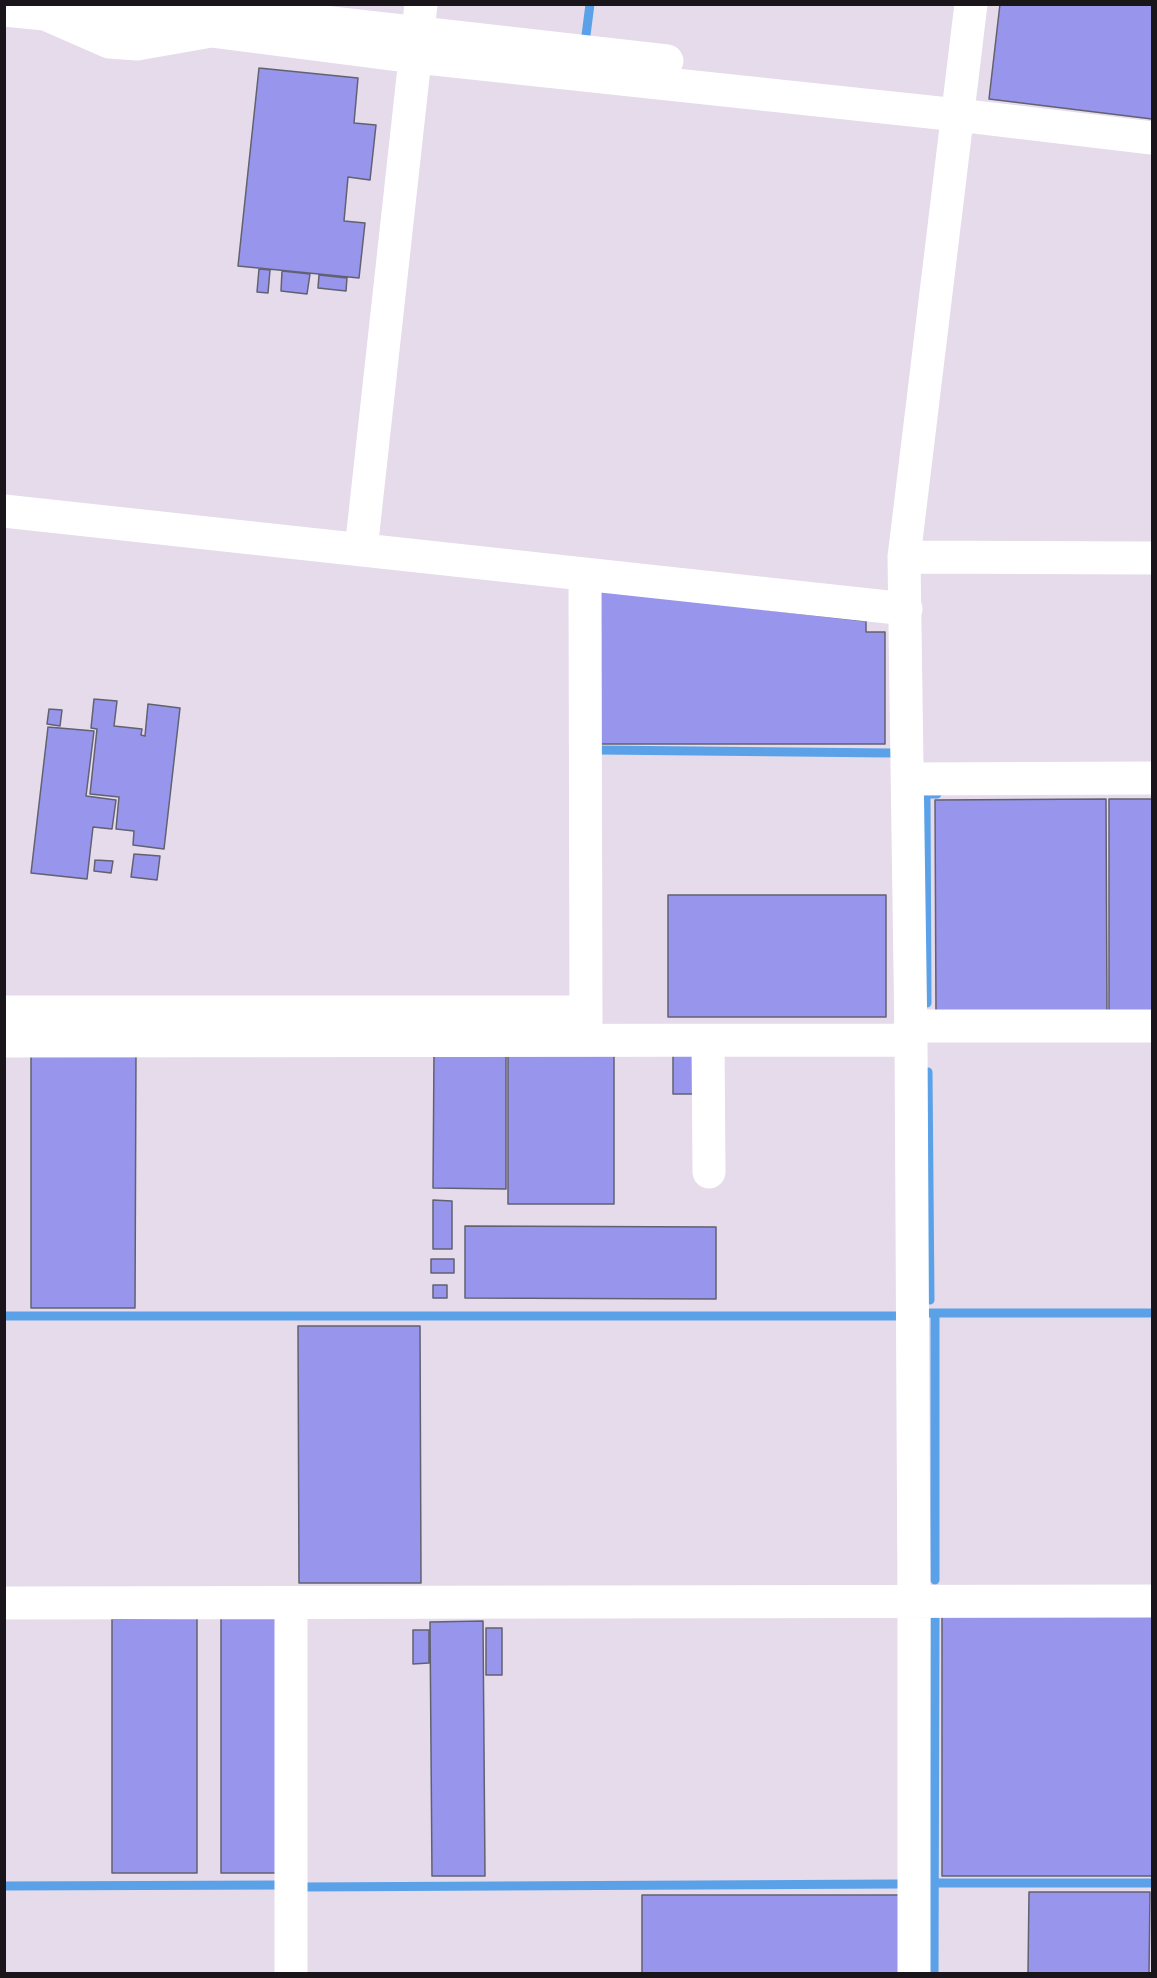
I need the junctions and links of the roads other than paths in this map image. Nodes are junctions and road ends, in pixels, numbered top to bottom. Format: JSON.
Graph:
{"nodes":[{"id":1,"x":85,"y":4,"type":"edge"},
{"id":2,"x":971,"y":4,"type":"edge"},
{"id":3,"x":4,"y":10,"type":"edge"},
{"id":4,"x":418,"y":31,"type":"edge"},
{"id":5,"x":959,"y":105,"type":"junction"},
{"id":6,"x":1152,"y":138,"type":"edge"},
{"id":7,"x":4,"y":511,"type":"edge"},
{"id":8,"x":361,"y":550,"type":"junction"},
{"id":9,"x":904,"y":557,"type":"junction"},
{"id":10,"x":1152,"y":558,"type":"edge"},
{"id":11,"x":585,"y":574,"type":"junction"},
{"id":12,"x":906,"y":609,"type":"junction"},
{"id":13,"x":1152,"y":778,"type":"edge"},
{"id":14,"x":908,"y":779,"type":"junction"},
{"id":15,"x":4,"y":1012,"type":"edge"},
{"id":16,"x":586,"y":1026,"type":"junction"},
{"id":17,"x":1152,"y":1026,"type":"edge"},
{"id":18,"x":911,"y":1033,"type":"junction"},
{"id":19,"x":4,"y":1041,"type":"edge"},
{"id":20,"x":708,"y":1041,"type":"junction"},
{"id":21,"x":709,"y":1172,"type":"dead end"},
{"id":22,"x":914,"y":1601,"type":"junction"},
{"id":23,"x":1152,"y":1601,"type":"edge"},
{"id":24,"x":4,"y":1603,"type":"edge"},
{"id":25,"x":291,"y":1603,"type":"junction"},
{"id":26,"x":291,"y":1974,"type":"edge"},
{"id":27,"x":914,"y":1974,"type":"edge"}],
"edges":[{"from":1,"to":4,"type":"street"},
{"from":2,"to":5,"type":"street"},
{"from":3,"to":4,"type":"street"},
{"from":4,"to":5,"type":"street"},
{"from":4,"to":8,"type":"street"},
{"from":5,"to":6,"type":"street"},
{"from":5,"to":9,"type":"street"},
{"from":7,"to":8,"type":"street"},
{"from":8,"to":11,"type":"street"},
{"from":9,"to":10,"type":"street"},
{"from":9,"to":12,"type":"street"},
{"from":11,"to":12,"type":"street"},
{"from":11,"to":16,"type":"street"},
{"from":12,"to":14,"type":"street"},
{"from":13,"to":14,"type":"street"},
{"from":14,"to":18,"type":"street"},
{"from":15,"to":16,"type":"street"},
{"from":16,"to":19,"type":"street"},
{"from":16,"to":20,"type":"street"},
{"from":17,"to":18,"type":"street"},
{"from":18,"to":20,"type":"street"},
{"from":18,"to":22,"type":"street"},
{"from":20,"to":21,"type":"street"},
{"from":22,"to":23,"type":"street"},
{"from":22,"to":25,"type":"street"},
{"from":22,"to":27,"type":"street"},
{"from":24,"to":25,"type":"street"},
{"from":25,"to":26,"type":"street"}]}
